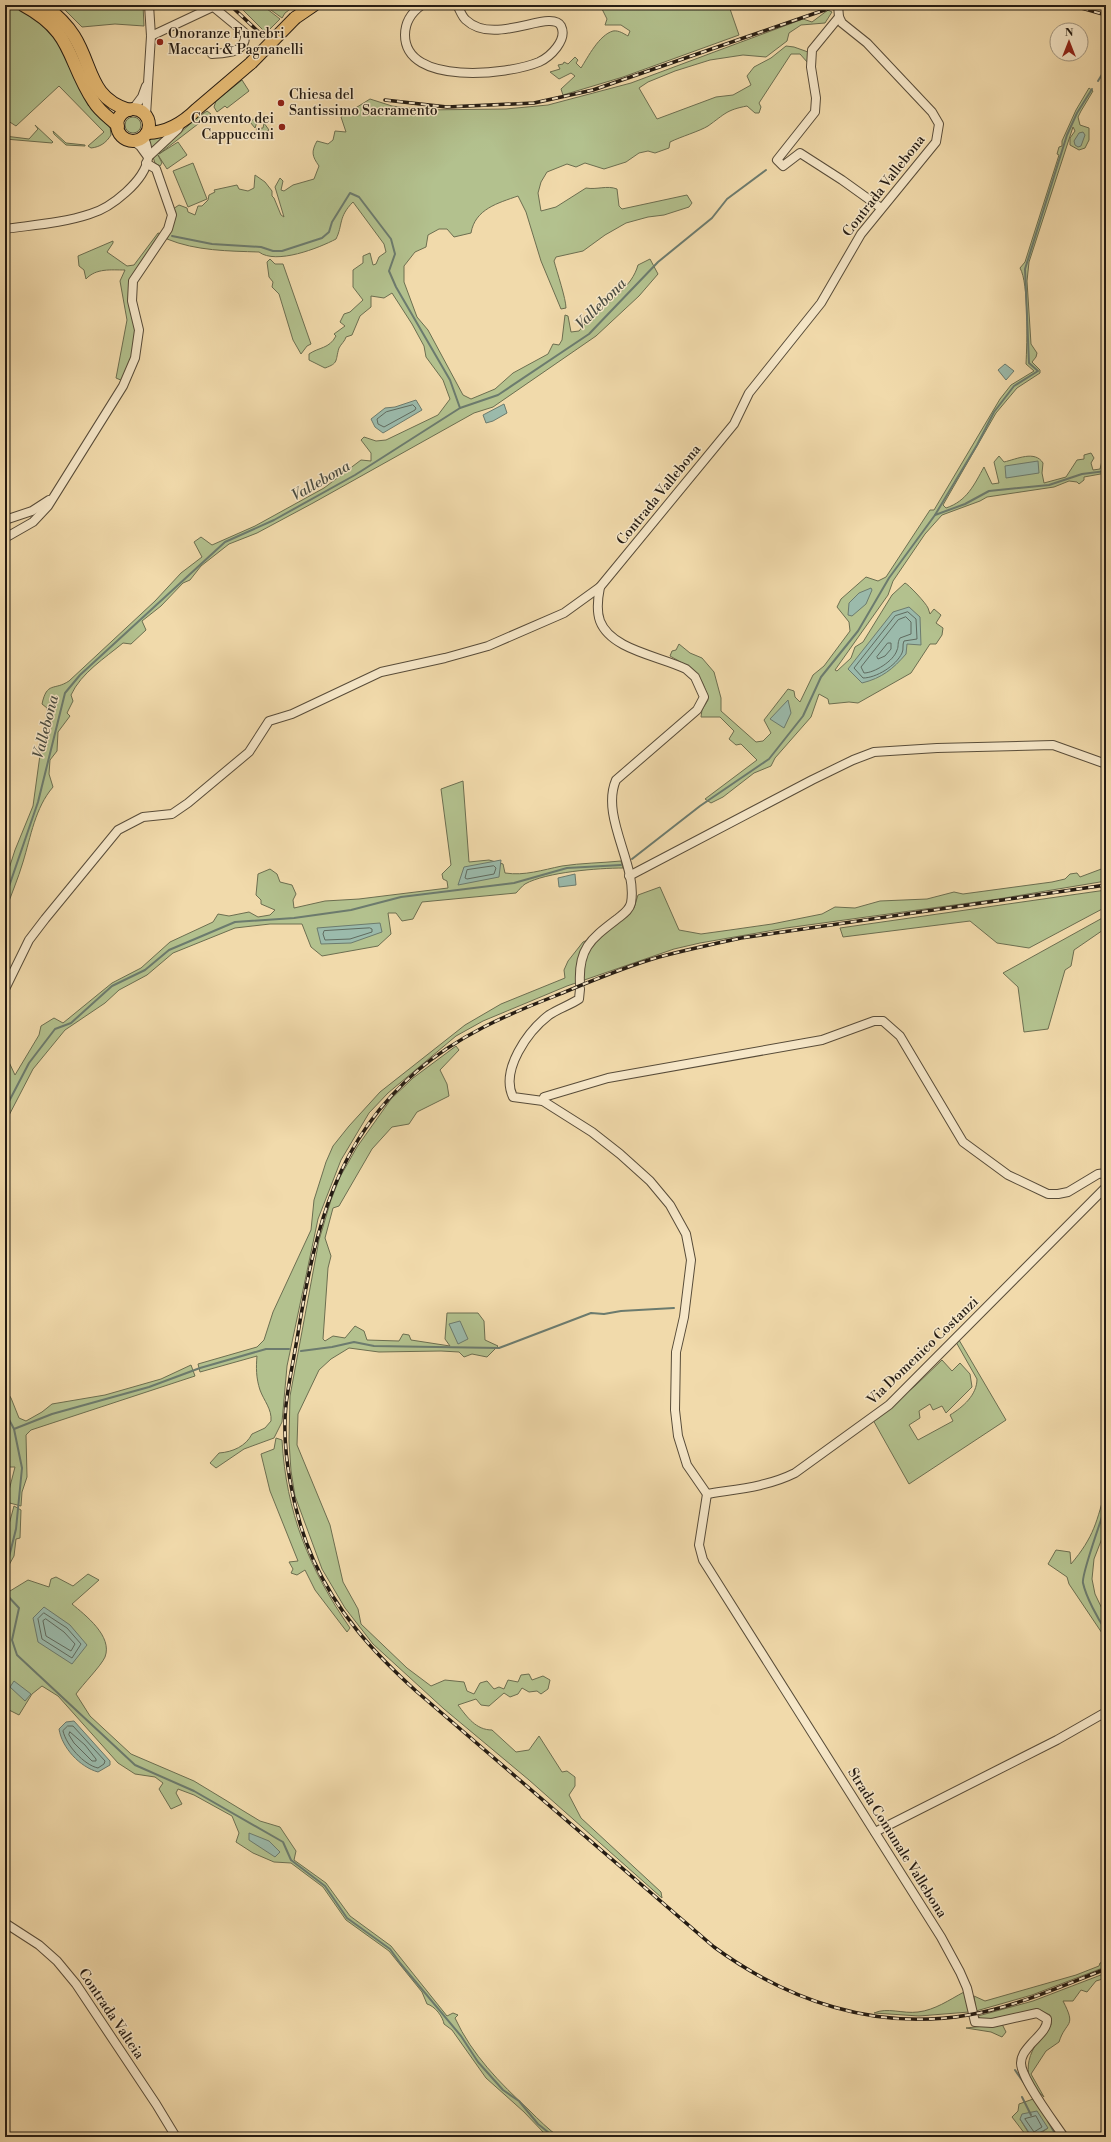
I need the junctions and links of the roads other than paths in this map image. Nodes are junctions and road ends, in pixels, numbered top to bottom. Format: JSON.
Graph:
{"nodes":[{"id":1,"x":23,"y":5,"type":"edge"},
{"id":2,"x":44,"y":5,"type":"edge"},
{"id":3,"x":149,"y":5,"type":"edge"},
{"id":4,"x":314,"y":5,"type":"edge"},
{"id":5,"x":422,"y":5,"type":"edge"},
{"id":6,"x":457,"y":5,"type":"edge"},
{"id":7,"x":838,"y":5,"type":"edge"},
{"id":8,"x":214,"y":6,"type":"edge"},
{"id":9,"x":839,"y":17,"type":"junction"},
{"id":10,"x":151,"y":36,"type":"junction"},
{"id":11,"x":212,"y":54,"type":"dead end"},
{"id":12,"x":148,"y":77,"type":"junction"},
{"id":13,"x":131,"y":110,"type":"junction"},
{"id":14,"x":195,"y":111,"type":"junction"},
{"id":15,"x":147,"y":117,"type":"junction"},
{"id":16,"x":180,"y":123,"type":"junction"},
{"id":17,"x":118,"y":126,"type":"junction"},
{"id":18,"x":141,"y":137,"type":"junction"},
{"id":19,"x":147,"y":160,"type":"junction"},
{"id":20,"x":881,"y":208,"type":"junction"},
{"id":21,"x":5,"y":229,"type":"edge"},
{"id":22,"x":51,"y":499,"type":"junction"},
{"id":23,"x":5,"y":520,"type":"edge"},
{"id":24,"x":5,"y":538,"type":"edge"},
{"id":25,"x":600,"y":587,"type":"junction"},
{"id":26,"x":1106,"y":764,"type":"edge"},
{"id":27,"x":629,"y":876,"type":"junction"},
{"id":28,"x":5,"y":989,"type":"edge"},
{"id":29,"x":543,"y":1101,"type":"junction"},
{"id":30,"x":1106,"y":1173,"type":"edge"},
{"id":31,"x":1106,"y":1187,"type":"edge"},
{"id":32,"x":707,"y":1494,"type":"junction"},
{"id":33,"x":1106,"y":1712,"type":"edge"},
{"id":34,"x":874,"y":1832,"type":"junction"},
{"id":35,"x":5,"y":1923,"type":"edge"},
{"id":36,"x":176,"y":2137,"type":"edge"},
{"id":37,"x":1064,"y":2137,"type":"edge"}],
"edges":[{"from":1,"to":17,"type":"main road"},
{"from":2,"to":13,"type":"main road"},
{"from":3,"to":10,"type":"street"},
{"from":4,"to":14,"type":"main road","bridge":true},
{"from":5,"to":6,"type":"street"},
{"from":7,"to":9,"type":"street"},
{"from":8,"to":10,"type":"street"},
{"from":8,"to":11,"type":"street"},
{"from":9,"to":20,"type":"street","name":"Contrada Vallebona"},
{"from":9,"to":20,"type":"street"},
{"from":10,"to":12,"type":"street"},
{"from":12,"to":13,"type":"street"},
{"from":12,"to":15,"type":"street"},
{"from":13,"to":15,"type":"main road"},
{"from":13,"to":17,"type":"main road"},
{"from":14,"to":15,"type":"main road"},
{"from":14,"to":16,"type":"main road"},
{"from":15,"to":18,"type":"main road"},
{"from":16,"to":18,"type":"main road"},
{"from":16,"to":19,"type":"street"},
{"from":17,"to":18,"type":"main road"},
{"from":18,"to":19,"type":"street"},
{"from":18,"to":19,"type":"street"},
{"from":19,"to":21,"type":"street"},
{"from":19,"to":22,"type":"street"},
{"from":20,"to":25,"type":"street","name":"Contrada Vallebona"},
{"from":22,"to":23,"type":"street"},
{"from":22,"to":24,"type":"street"},
{"from":25,"to":27,"type":"street"},
{"from":25,"to":28,"type":"street","name":"Contrada Vallebona"},
{"from":26,"to":27,"type":"street"},
{"from":27,"to":29,"type":"street"},
{"from":29,"to":30,"type":"street"},
{"from":29,"to":32,"type":"street"},
{"from":31,"to":32,"type":"street","name":"Via Domenico Costanzi"},
{"from":32,"to":34,"type":"street","name":"Strada Comunale Vallebona"},
{"from":33,"to":34,"type":"street"},
{"from":34,"to":37,"type":"street","name":"Strada Comunale Vallebona"},
{"from":35,"to":36,"type":"street","name":"Contrada Valteia"}]}
